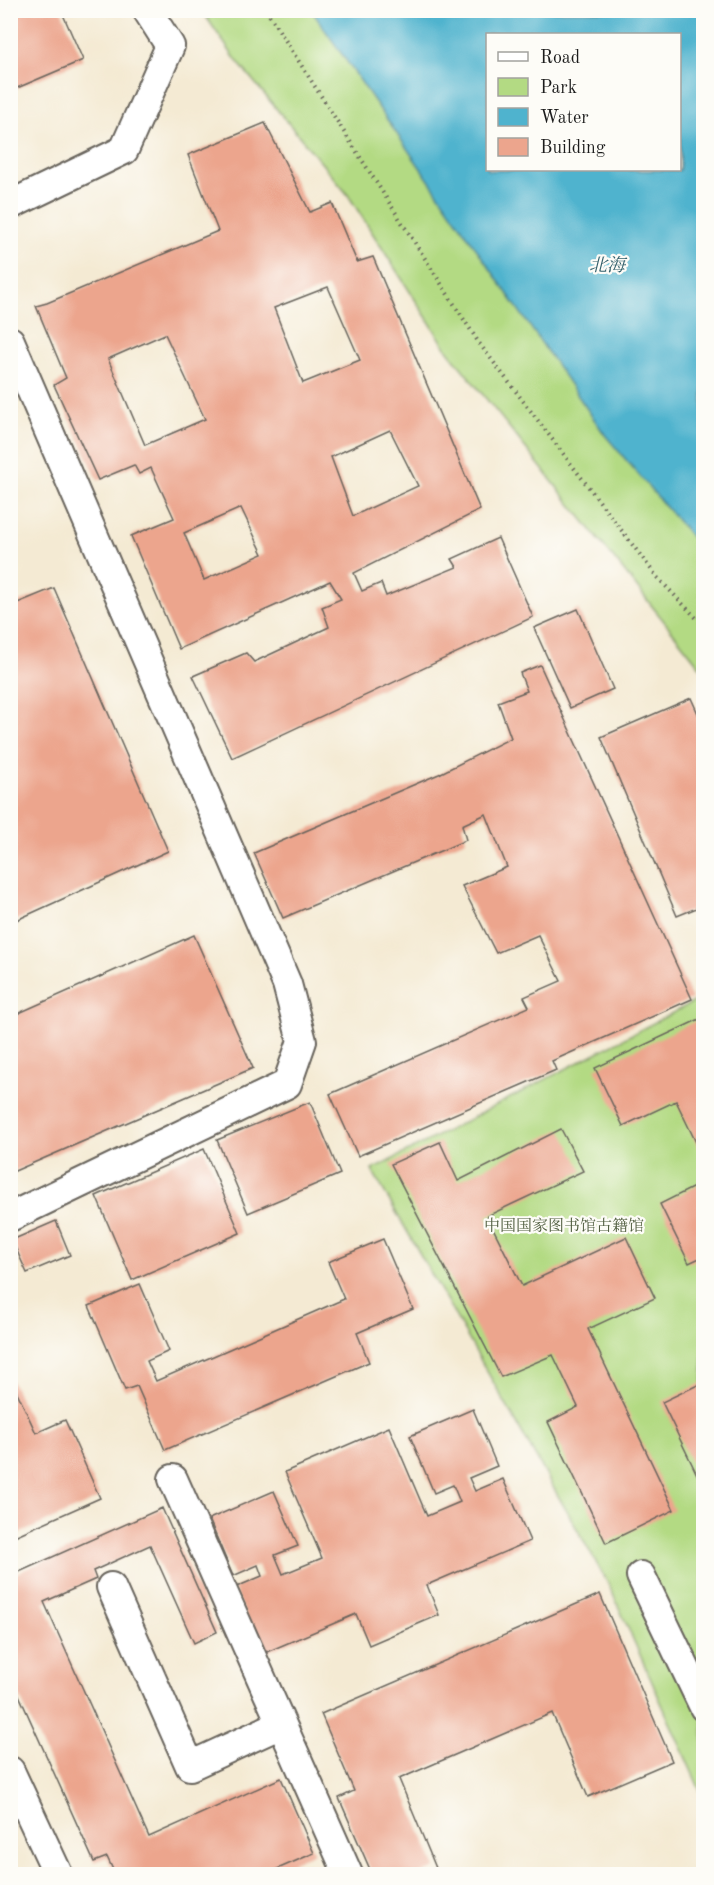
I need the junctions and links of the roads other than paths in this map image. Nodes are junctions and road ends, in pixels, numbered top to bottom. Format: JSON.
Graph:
{"nodes":[{"id":1,"x":147,"y":10,"type":"edge"},
{"id":2,"x":10,"y":205,"type":"edge"},
{"id":3,"x":10,"y":341,"type":"edge"},
{"id":4,"x":10,"y":1217,"type":"edge"},
{"id":5,"x":173,"y":1479,"type":"dead end"},
{"id":6,"x":641,"y":1576,"type":"dead end"},
{"id":7,"x":111,"y":1587,"type":"dead end"},
{"id":8,"x":704,"y":1707,"type":"edge"},
{"id":9,"x":282,"y":1724,"type":"junction"},
{"id":10,"x":10,"y":1771,"type":"edge"},
{"id":11,"x":58,"y":1875,"type":"edge"},
{"id":12,"x":348,"y":1875,"type":"edge"}],
"edges":[{"from":1,"to":2,"type":"street"},
{"from":3,"to":4,"type":"street"},
{"from":5,"to":9,"type":"street"},
{"from":6,"to":8,"type":"street"},
{"from":7,"to":9,"type":"street"},
{"from":9,"to":12,"type":"street"},
{"from":10,"to":11,"type":"street"}]}
